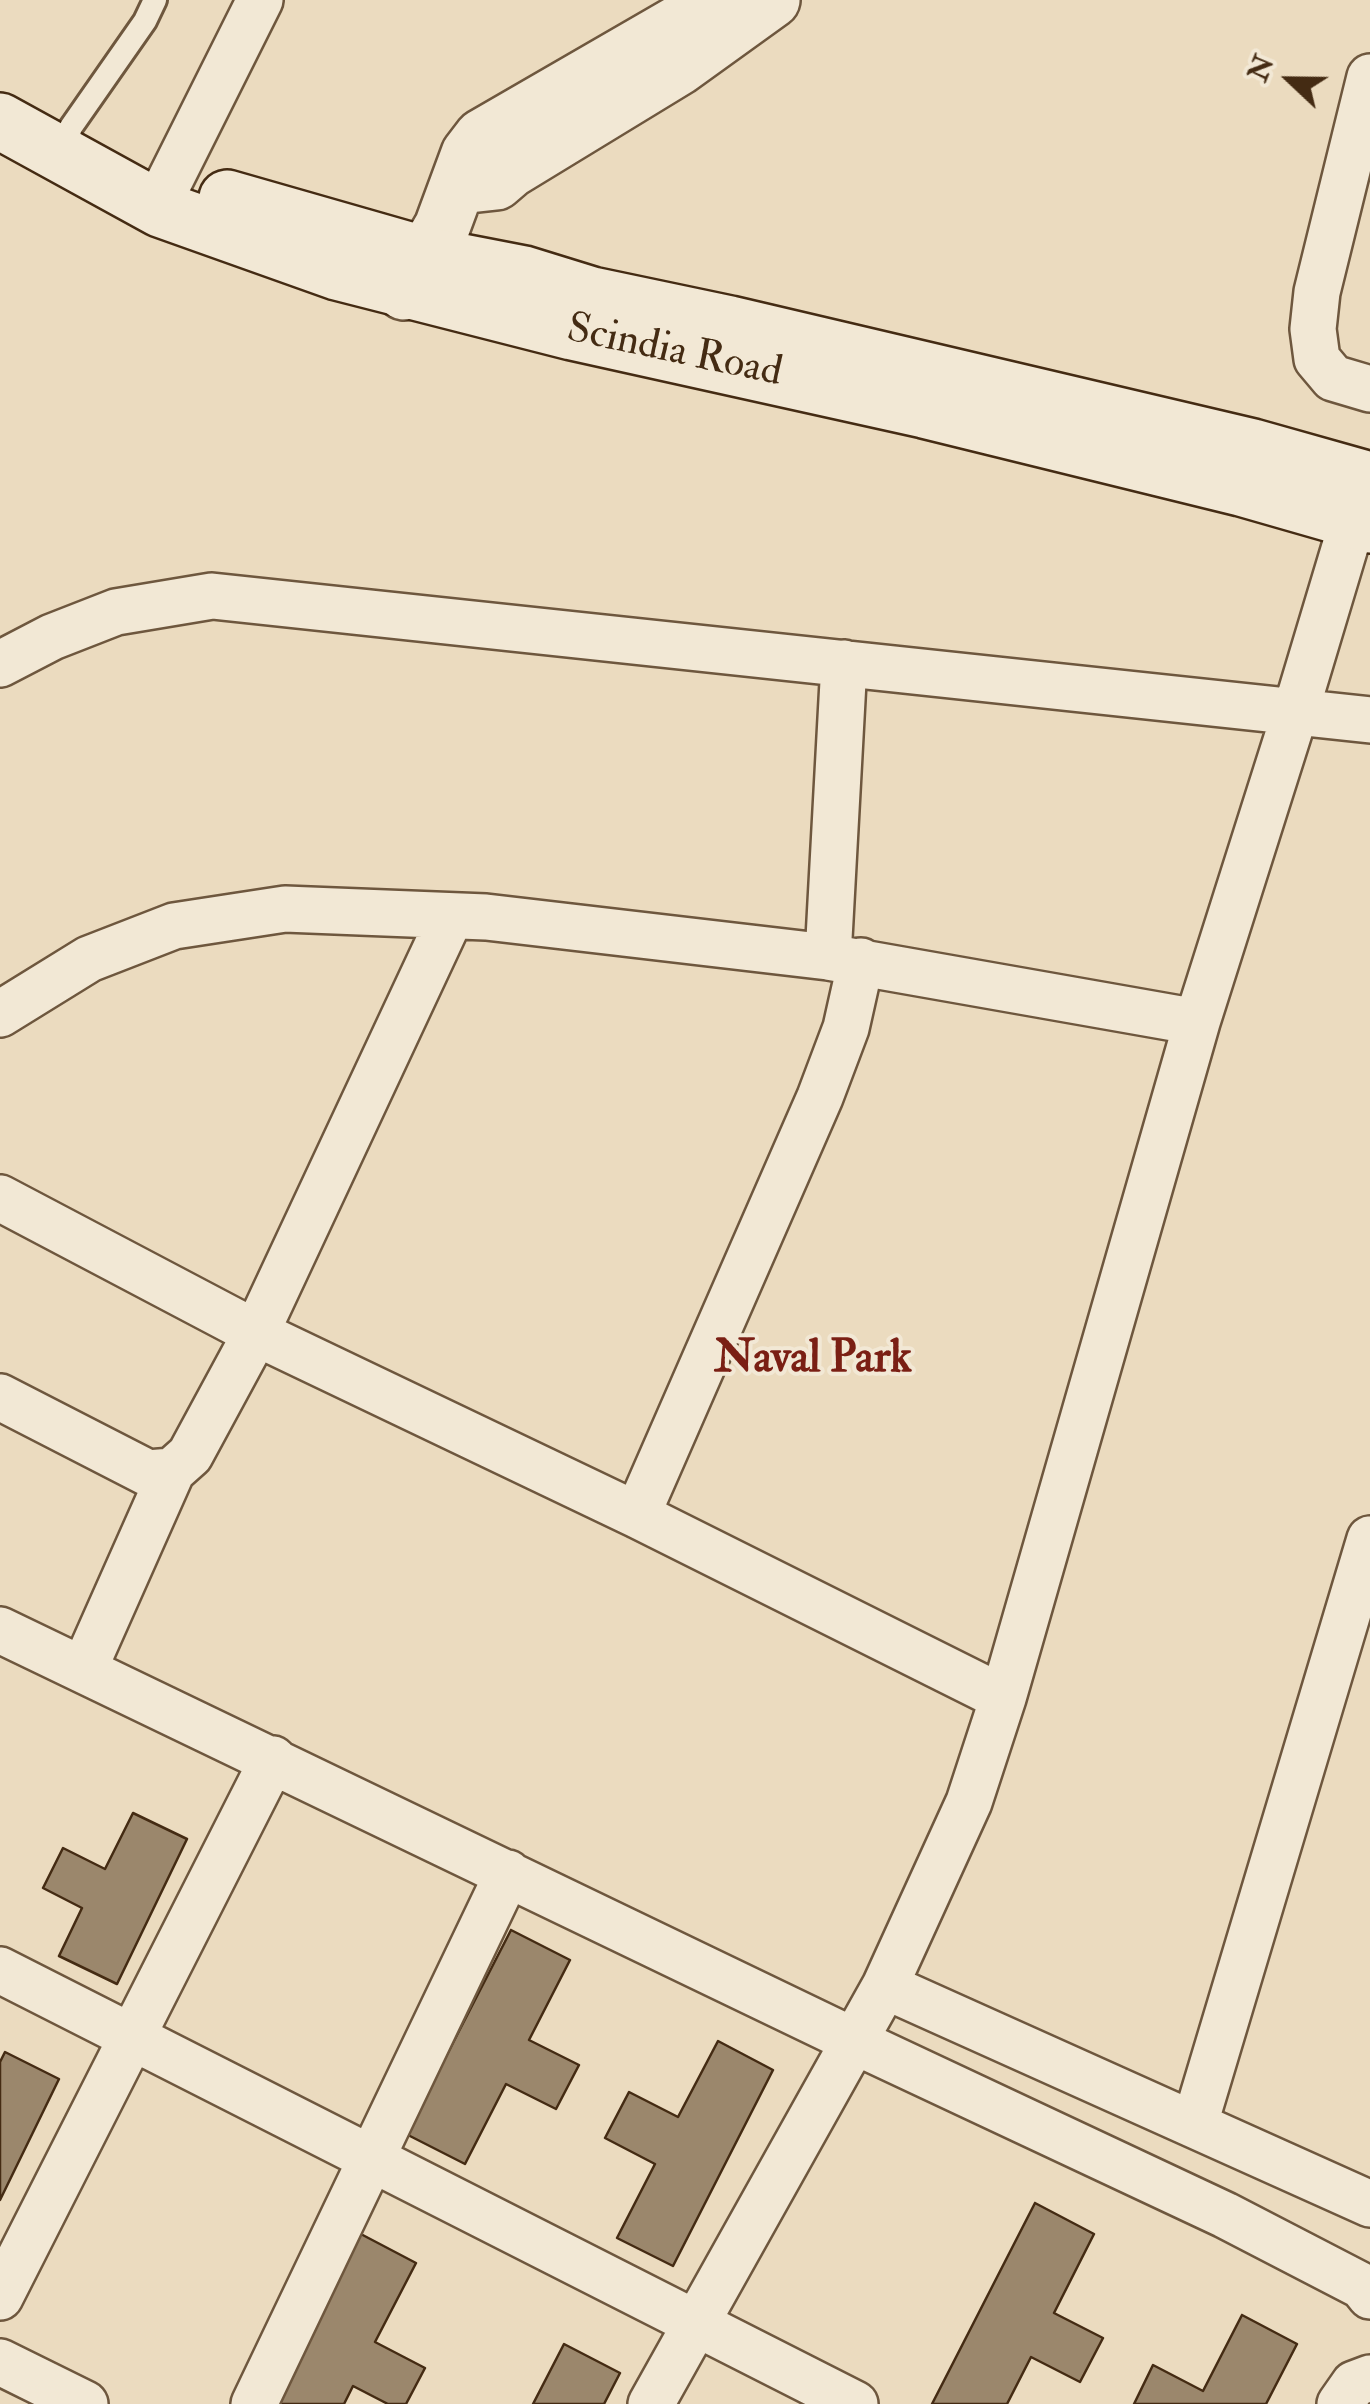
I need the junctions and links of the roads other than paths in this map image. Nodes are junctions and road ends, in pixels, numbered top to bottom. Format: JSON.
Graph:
{"nodes":[{"id":1,"x":155,"y":0,"type":"edge"},
{"id":2,"x":260,"y":0,"type":"edge"},
{"id":3,"x":719,"y":0,"type":"edge"},
{"id":4,"x":772,"y":0,"type":"edge"},
{"id":5,"x":1370,"y":77,"type":"edge"},
{"id":6,"x":0,"y":88,"type":"edge"},
{"id":7,"x":0,"y":121,"type":"edge"},
{"id":8,"x":66,"y":141,"type":"junction"},
{"id":9,"x":169,"y":182,"type":"junction"},
{"id":10,"x":460,"y":186,"type":"junction"},
{"id":11,"x":415,"y":273,"type":"junction"},
{"id":12,"x":1370,"y":389,"type":"edge"},
{"id":13,"x":1364,"y":508,"type":"edge"},
{"id":14,"x":844,"y":663,"type":"junction"},
{"id":15,"x":0,"y":664,"type":"edge"},
{"id":16,"x":1296,"y":710,"type":"junction"},
{"id":17,"x":1370,"y":720,"type":"edge"},
{"id":18,"x":451,"y":916,"type":"junction"},
{"id":19,"x":845,"y":959,"type":"junction"},
{"id":20,"x":0,"y":1014,"type":"edge"},
{"id":21,"x":1196,"y":1022,"type":"junction"},
{"id":22,"x":0,"y":1198,"type":"edge"},
{"id":23,"x":256,"y":1333,"type":"junction"},
{"id":24,"x":0,"y":1397,"type":"edge"},
{"id":25,"x":172,"y":1471,"type":"junction"},
{"id":26,"x":637,"y":1515,"type":"junction"},
{"id":27,"x":1370,"y":1539,"type":"edge"},
{"id":28,"x":0,"y":1630,"type":"edge"},
{"id":29,"x":84,"y":1669,"type":"junction"},
{"id":30,"x":1003,"y":1698,"type":"junction"},
{"id":31,"x":272,"y":1759,"type":"junction"},
{"id":32,"x":508,"y":1872,"type":"junction"},
{"id":33,"x":0,"y":1970,"type":"edge"},
{"id":34,"x":885,"y":1986,"type":"junction"},
{"id":35,"x":132,"y":2036,"type":"junction"},
{"id":36,"x":852,"y":2040,"type":"junction"},
{"id":37,"x":1195,"y":2123,"type":"junction"},
{"id":38,"x":372,"y":2158,"type":"junction"},
{"id":39,"x":1370,"y":2204,"type":"edge"},
{"id":40,"x":1370,"y":2296,"type":"edge"},
{"id":41,"x":0,"y":2298,"type":"edge"},
{"id":42,"x":694,"y":2324,"type":"junction"},
{"id":43,"x":0,"y":2362,"type":"edge"},
{"id":44,"x":1370,"y":2378,"type":"edge"},
{"id":45,"x":84,"y":2404,"type":"edge"},
{"id":46,"x":254,"y":2404,"type":"edge"},
{"id":47,"x":651,"y":2404,"type":"edge"},
{"id":48,"x":855,"y":2404,"type":"edge"},
{"id":49,"x":1340,"y":2404,"type":"edge"}],
"edges":[{"from":1,"to":8,"type":"lane"},
{"from":2,"to":9,"type":"street"},
{"from":3,"to":10,"type":"main road"},
{"from":4,"to":10,"type":"main road"},
{"from":5,"to":12,"type":"street"},
{"from":6,"to":8,"type":"main road","name":"Scindia Road"},
{"from":7,"to":8,"type":"main road","name":"Scindia Road"},
{"from":8,"to":9,"type":"main road","name":"Scindia Road"},
{"from":8,"to":11,"type":"main road","name":"Scindia Road"},
{"from":9,"to":11,"type":"main road","name":"Scindia Road"},
{"from":10,"to":11,"type":"main road"},
{"from":11,"to":13,"type":"main road","name":"Scindia Road"},
{"from":13,"to":16,"type":"street"},
{"from":14,"to":15,"type":"street"},
{"from":14,"to":16,"type":"street"},
{"from":14,"to":19,"type":"street"},
{"from":16,"to":17,"type":"street"},
{"from":16,"to":21,"type":"street"},
{"from":18,"to":19,"type":"street"},
{"from":18,"to":20,"type":"street"},
{"from":18,"to":23,"type":"street"},
{"from":19,"to":21,"type":"street"},
{"from":19,"to":26,"type":"street"},
{"from":21,"to":30,"type":"street"},
{"from":22,"to":23,"type":"street"},
{"from":23,"to":25,"type":"street"},
{"from":23,"to":26,"type":"street"},
{"from":24,"to":25,"type":"street"},
{"from":25,"to":29,"type":"street"},
{"from":26,"to":30,"type":"street"},
{"from":27,"to":37,"type":"street"},
{"from":28,"to":29,"type":"street"},
{"from":29,"to":31,"type":"street"},
{"from":30,"to":34,"type":"street"},
{"from":31,"to":32,"type":"street"},
{"from":31,"to":35,"type":"street"},
{"from":32,"to":36,"type":"street"},
{"from":32,"to":38,"type":"street"},
{"from":33,"to":35,"type":"street"},
{"from":34,"to":36,"type":"street"},
{"from":34,"to":37,"type":"street"},
{"from":35,"to":38,"type":"street"},
{"from":35,"to":41,"type":"street"},
{"from":36,"to":40,"type":"street"},
{"from":36,"to":42,"type":"street"},
{"from":37,"to":39,"type":"street"},
{"from":38,"to":42,"type":"street"},
{"from":38,"to":46,"type":"street"},
{"from":42,"to":47,"type":"street"},
{"from":42,"to":48,"type":"street"},
{"from":43,"to":45,"type":"street"},
{"from":44,"to":49,"type":"street"}]}
